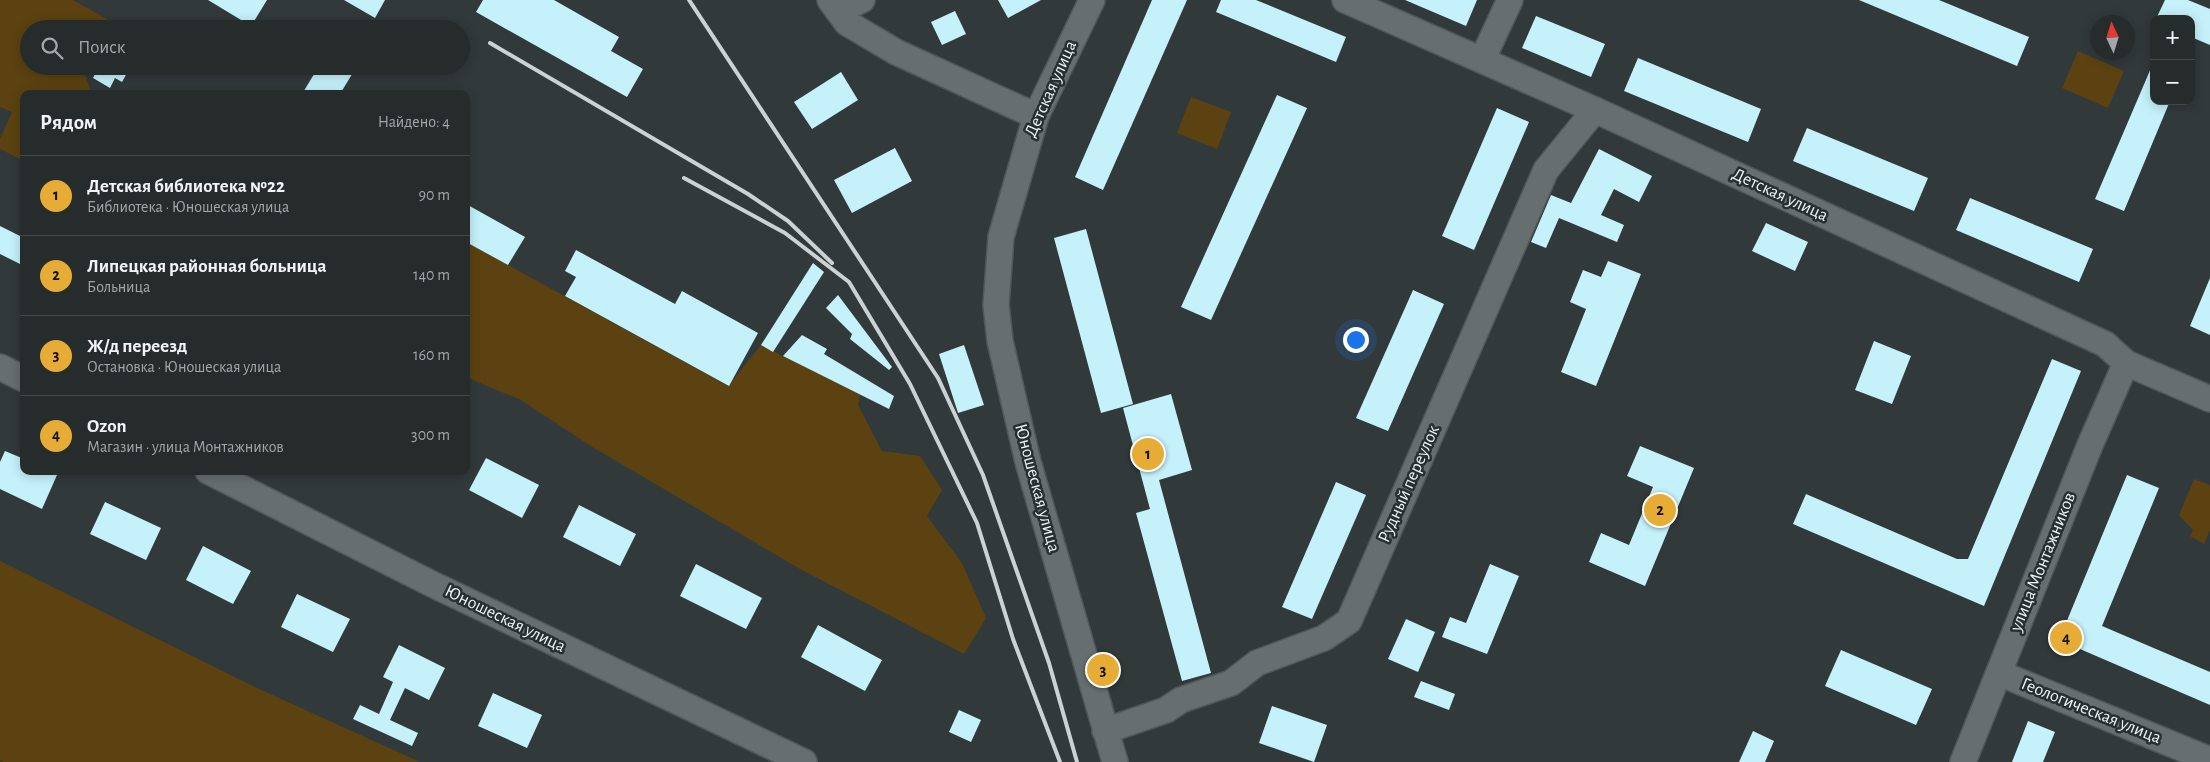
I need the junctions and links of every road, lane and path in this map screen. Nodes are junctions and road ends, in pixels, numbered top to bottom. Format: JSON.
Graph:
{"nodes":[{"id":1,"x":862,"y":0,"type":"edge"},
{"id":2,"x":1092,"y":0,"type":"edge"},
{"id":3,"x":1345,"y":0,"type":"edge"},
{"id":4,"x":1510,"y":0,"type":"edge"},
{"id":5,"x":834,"y":6,"type":"edge"},
{"id":6,"x":1482,"y":60,"type":"junction"},
{"id":7,"x":1595,"y":110,"type":"junction"},
{"id":8,"x":1036,"y":116,"type":"junction"},
{"id":9,"x":1007,"y":209,"type":"joint"},
{"id":10,"x":2126,"y":363,"type":"junction"},
{"id":11,"x":0,"y":367,"type":"edge"},
{"id":12,"x":20,"y":377,"type":"edge"},
{"id":13,"x":2210,"y":400,"type":"edge"},
{"id":14,"x":216,"y":475,"type":"edge"},
{"id":15,"x":1999,"y":673,"type":"junction"},
{"id":16,"x":1105,"y":731,"type":"junction"},
{"id":17,"x":2210,"y":760,"type":"edge"},
{"id":18,"x":804,"y":762,"type":"edge"},
{"id":19,"x":1115,"y":762,"type":"edge"},
{"id":20,"x":1963,"y":762,"type":"edge"}],
"edges":[{"from":1,"to":5,"type":"street"},
{"from":2,"to":8,"type":"street","name":"Детская улица"},
{"from":3,"to":6,"type":"street","name":"Детская улица"},
{"from":4,"to":6,"type":"street"},
{"from":5,"to":8,"type":"street"},
{"from":6,"to":7,"type":"street","name":"Детская улица"},
{"from":7,"to":10,"type":"street","name":"Детская улица"},
{"from":7,"to":16,"type":"street","name":"Рудный переулок"},
{"from":8,"to":9,"type":"street","name":"Детская улица"},
{"from":9,"to":16,"type":"street","name":"Юношеская улица"},
{"from":10,"to":13,"type":"street","name":"Детская улица"},
{"from":10,"to":15,"type":"street","name":"улица Монтажников"},
{"from":11,"to":12,"type":"street"},
{"from":14,"to":18,"type":"street","name":"Юношеская улица"},
{"from":15,"to":17,"type":"street","name":"Геологическая улица"},
{"from":15,"to":20,"type":"street","name":"улица Монтажников"},
{"from":16,"to":19,"type":"street","name":"Юношеская улица"}]}
